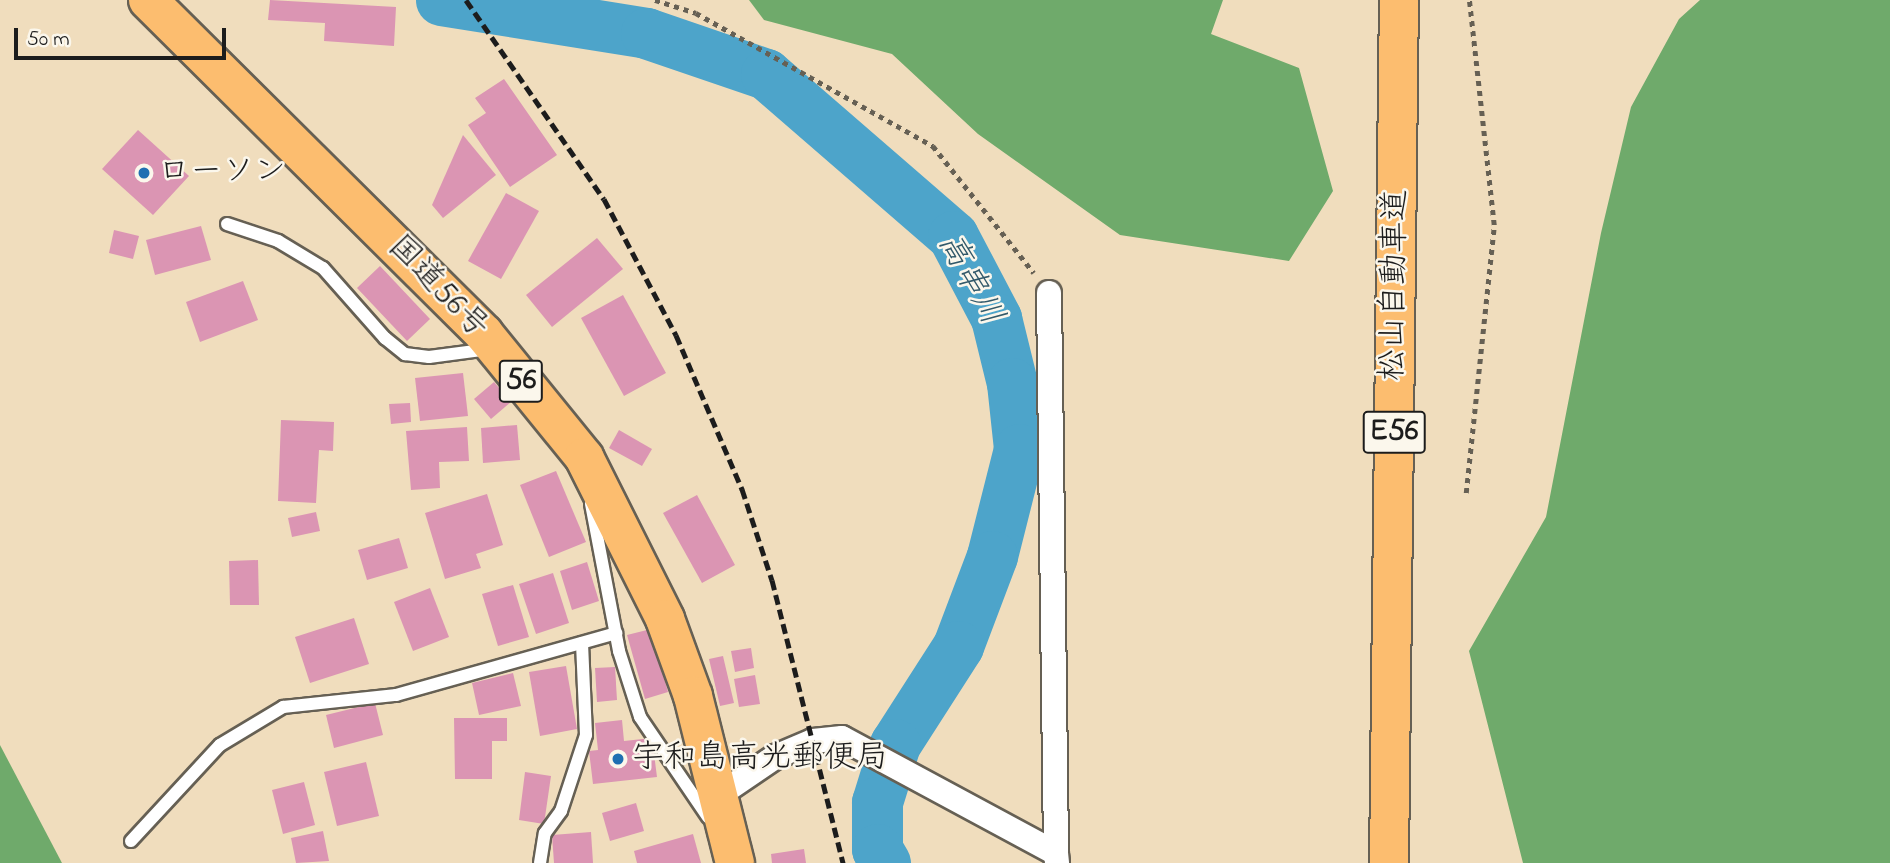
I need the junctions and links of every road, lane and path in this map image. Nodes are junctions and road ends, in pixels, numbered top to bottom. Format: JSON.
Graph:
{"nodes":[{"id":1,"x":148,"y":0,"type":"edge"},
{"id":2,"x":655,"y":0,"type":"edge"},
{"id":3,"x":1399,"y":0,"type":"edge"},
{"id":4,"x":1469,"y":0,"type":"edge"},
{"id":5,"x":227,"y":224,"type":"dead end"},
{"id":6,"x":1049,"y":293,"type":"joint"},
{"id":7,"x":495,"y":348,"type":"junction"},
{"id":8,"x":584,"y":457,"type":"junction"},
{"id":9,"x":1466,"y":493,"type":"dead end"},
{"id":10,"x":616,"y":633,"type":"junction"},
{"id":11,"x":582,"y":643,"type":"junction"},
{"id":12,"x":719,"y":795,"type":"junction"},
{"id":13,"x":131,"y":841,"type":"dead end"},
{"id":14,"x":1056,"y":858,"type":"edge"},
{"id":15,"x":540,"y":863,"type":"edge"},
{"id":16,"x":734,"y":863,"type":"edge"},
{"id":17,"x":1389,"y":863,"type":"edge"}],
"edges":[{"from":1,"to":7,"type":"highway","name":"国道56号","number":"56"},
{"from":2,"to":6,"type":"path"},
{"from":3,"to":17,"type":"highway","name":"松山自動車道","number":"E56"},
{"from":4,"to":9,"type":"path"},
{"from":5,"to":7,"type":"lane"},
{"from":6,"to":14,"type":"street"},
{"from":7,"to":8,"type":"highway","name":"国道56号","number":"56"},
{"from":8,"to":10,"type":"lane"},
{"from":8,"to":12,"type":"highway","name":"国道56号","number":"56"},
{"from":10,"to":11,"type":"lane"},
{"from":10,"to":16,"type":"lane"},
{"from":11,"to":13,"type":"lane"},
{"from":11,"to":15,"type":"lane"},
{"from":12,"to":14,"type":"street"},
{"from":12,"to":16,"type":"highway","name":"国道56号","number":"56"}]}
